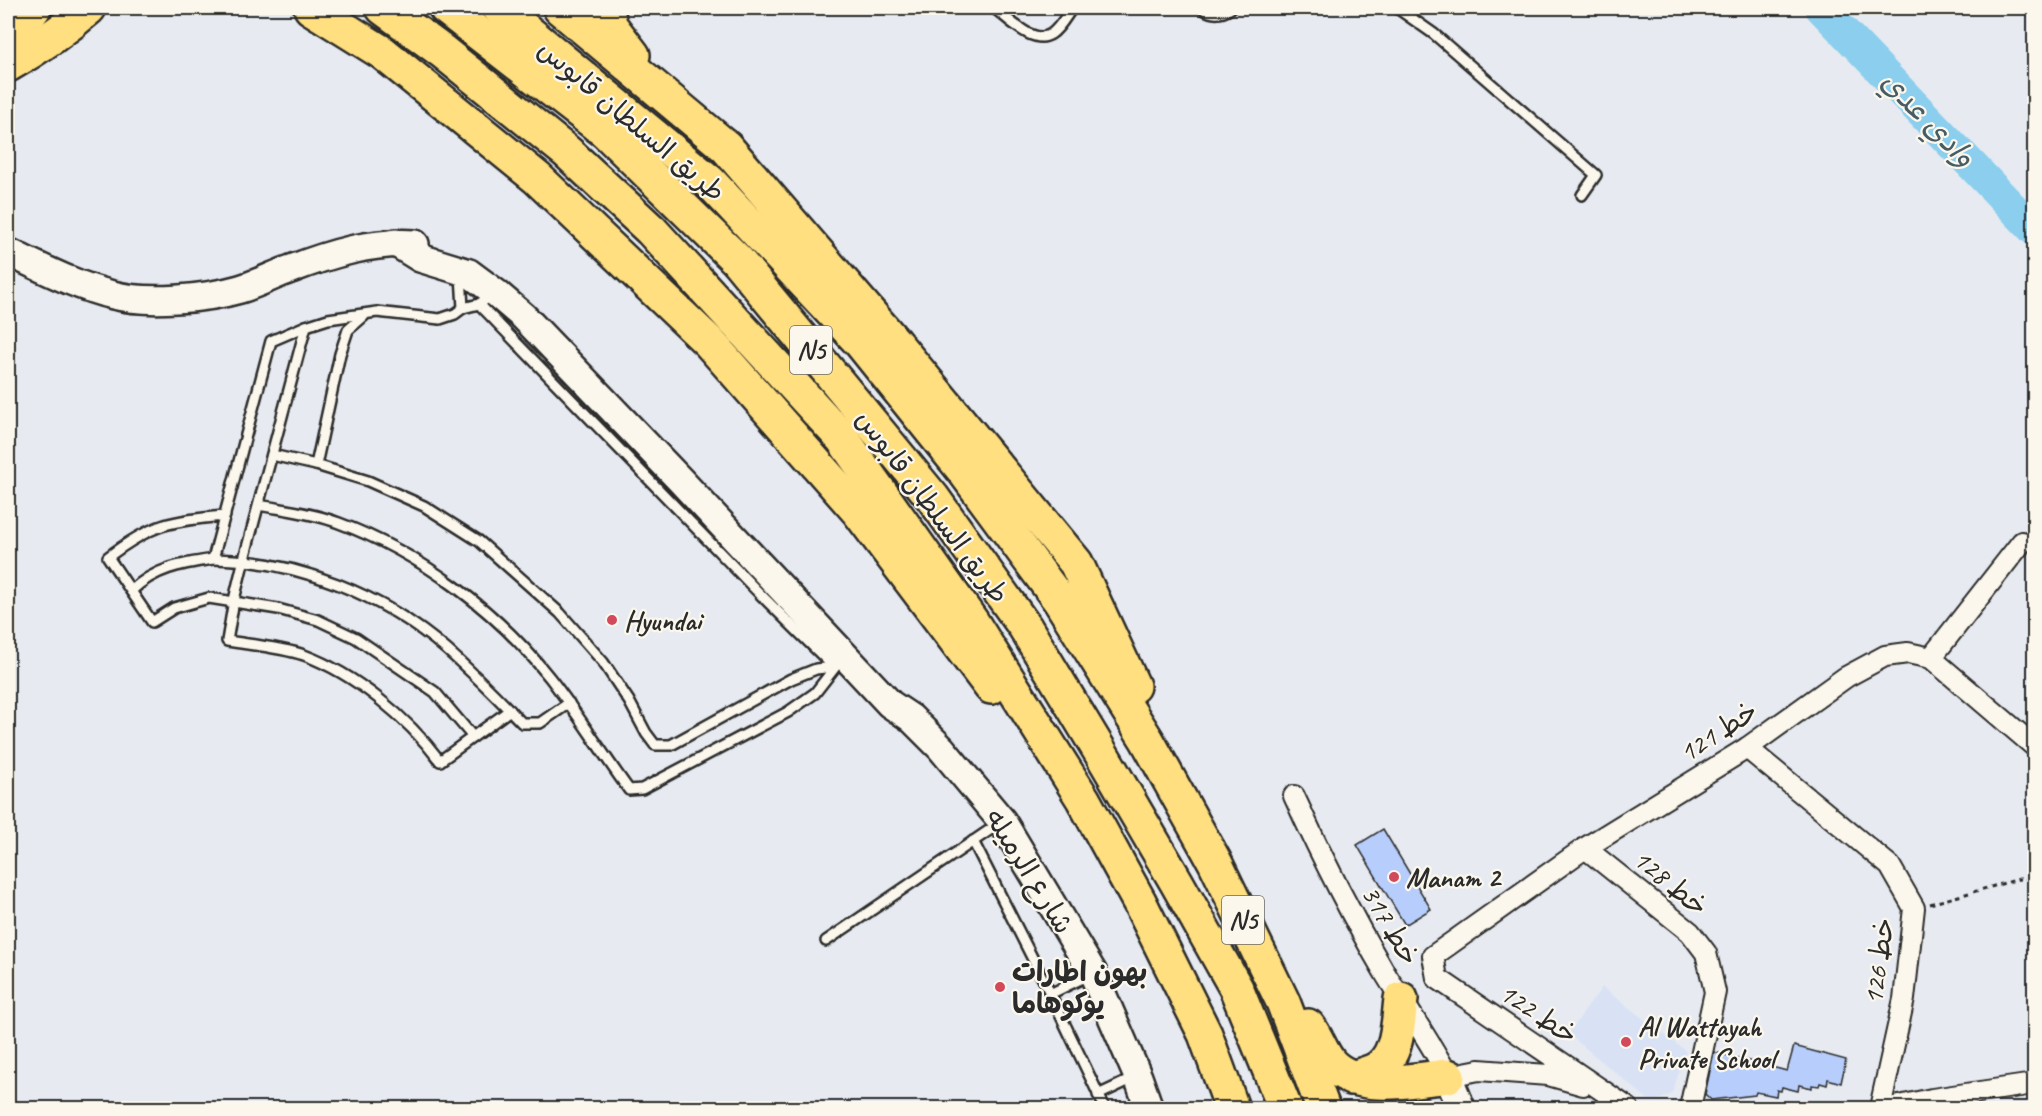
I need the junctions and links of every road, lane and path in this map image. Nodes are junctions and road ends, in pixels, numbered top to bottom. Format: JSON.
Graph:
{"nodes":[{"id":1,"x":34,"y":8,"type":"edge"},
{"id":2,"x":89,"y":8,"type":"edge"},
{"id":3,"x":310,"y":8,"type":"edge"},
{"id":4,"x":383,"y":8,"type":"edge"},
{"id":5,"x":446,"y":8,"type":"edge"},
{"id":6,"x":499,"y":8,"type":"edge"},
{"id":7,"x":560,"y":8,"type":"edge"},
{"id":8,"x":607,"y":8,"type":"edge"},
{"id":9,"x":994,"y":8,"type":"edge"},
{"id":10,"x":1072,"y":8,"type":"edge"},
{"id":11,"x":1202,"y":8,"type":"edge"},
{"id":12,"x":1231,"y":8,"type":"edge"},
{"id":13,"x":1397,"y":8,"type":"edge"},
{"id":14,"x":8,"y":34,"type":"edge"},
{"id":15,"x":8,"y":65,"type":"edge"},
{"id":16,"x":664,"y":94,"type":"junction"},
{"id":17,"x":1582,"y":195,"type":"dead end"},
{"id":18,"x":396,"y":243,"type":"junction"},
{"id":19,"x":8,"y":252,"type":"edge"},
{"id":20,"x":461,"y":270,"type":"junction"},
{"id":21,"x":488,"y":298,"type":"junction"},
{"id":22,"x":463,"y":308,"type":"junction"},
{"id":23,"x":366,"y":315,"type":"junction"},
{"id":24,"x":306,"y":326,"type":"junction"},
{"id":25,"x":561,"y":331,"type":"junction"},
{"id":26,"x":272,"y":455,"type":"junction"},
{"id":27,"x":316,"y":465,"type":"junction"},
{"id":28,"x":259,"y":505,"type":"junction"},
{"id":29,"x":225,"y":516,"type":"junction"},
{"id":30,"x":2022,"y":542,"type":"dead end"},
{"id":31,"x":213,"y":559,"type":"junction"},
{"id":32,"x":244,"y":559,"type":"junction"},
{"id":33,"x":131,"y":591,"type":"junction"},
{"id":34,"x":234,"y":600,"type":"junction"},
{"id":35,"x":1931,"y":658,"type":"junction"},
{"id":36,"x":841,"y":662,"type":"junction"},
{"id":37,"x":569,"y":703,"type":"junction"},
{"id":38,"x":510,"y":710,"type":"junction"},
{"id":39,"x":912,"y":718,"type":"junction"},
{"id":40,"x":473,"y":737,"type":"junction"},
{"id":41,"x":1147,"y":740,"type":"junction"},
{"id":42,"x":2034,"y":746,"type":"edge"},
{"id":43,"x":1747,"y":748,"type":"junction"},
{"id":44,"x":1294,"y":796,"type":"dead end"},
{"id":45,"x":1083,"y":799,"type":"junction"},
{"id":46,"x":1002,"y":821,"type":"junction"},
{"id":47,"x":973,"y":841,"type":"junction"},
{"id":48,"x":1585,"y":848,"type":"junction"},
{"id":49,"x":2034,"y":879,"type":"edge"},
{"id":50,"x":1914,"y":908,"type":"junction"},
{"id":51,"x":826,"y":941,"type":"dead end"},
{"id":52,"x":1433,"y":956,"type":"joint"},
{"id":53,"x":1093,"y":973,"type":"junction"},
{"id":54,"x":1050,"y":993,"type":"junction"},
{"id":55,"x":1401,"y":999,"type":"junction"},
{"id":56,"x":1283,"y":1002,"type":"junction"},
{"id":57,"x":1448,"y":1076,"type":"junction"},
{"id":58,"x":1138,"y":1077,"type":"junction"},
{"id":59,"x":1351,"y":1078,"type":"junction"},
{"id":60,"x":2034,"y":1084,"type":"edge"},
{"id":61,"x":1603,"y":1091,"type":"junction"},
{"id":62,"x":1098,"y":1095,"type":"junction"},
{"id":63,"x":1105,"y":1108,"type":"edge"},
{"id":64,"x":1149,"y":1108,"type":"edge"},
{"id":65,"x":1232,"y":1108,"type":"edge"},
{"id":66,"x":1285,"y":1108,"type":"edge"},
{"id":67,"x":1323,"y":1108,"type":"edge"},
{"id":68,"x":1461,"y":1108,"type":"edge"},
{"id":69,"x":1628,"y":1108,"type":"edge"},
{"id":70,"x":1690,"y":1108,"type":"edge"},
{"id":71,"x":1880,"y":1108,"type":"edge"},
{"id":72,"x":1890,"y":1108,"type":"edge"}],
"edges":[{"from":1,"to":14,"type":"highway"},
{"from":2,"to":15,"type":"highway"},
{"from":3,"to":45,"type":"highway"},
{"from":4,"to":45,"type":"highway"},
{"from":5,"to":66,"type":"highway","name":"طريق السلطان قابوس","number":"N5"},
{"from":6,"to":41,"type":"highway","name":"طريق السلطان قابوس","number":"N5"},
{"from":7,"to":16,"type":"highway"},
{"from":8,"to":16,"type":"highway"},
{"from":9,"to":10,"type":"lane"},
{"from":11,"to":12,"type":"lane"},
{"from":13,"to":17,"type":"lane"},
{"from":16,"to":41,"type":"highway"},
{"from":18,"to":19,"type":"street"},
{"from":18,"to":20,"type":"street"},
{"from":18,"to":25,"type":"street"},
{"from":20,"to":21,"type":"street"},
{"from":20,"to":22,"type":"lane"},
{"from":21,"to":22,"type":"lane"},
{"from":21,"to":25,"type":"street"},
{"from":21,"to":36,"type":"street"},
{"from":22,"to":23,"type":"lane"},
{"from":23,"to":24,"type":"lane"},
{"from":23,"to":27,"type":"lane"},
{"from":24,"to":26,"type":"lane"},
{"from":24,"to":29,"type":"lane"},
{"from":25,"to":39,"type":"street"},
{"from":26,"to":27,"type":"lane"},
{"from":26,"to":28,"type":"lane"},
{"from":27,"to":36,"type":"lane"},
{"from":28,"to":32,"type":"lane"},
{"from":28,"to":37,"type":"lane"},
{"from":29,"to":31,"type":"lane"},
{"from":29,"to":33,"type":"lane"},
{"from":30,"to":35,"type":"street"},
{"from":31,"to":32,"type":"lane"},
{"from":31,"to":33,"type":"lane"},
{"from":32,"to":34,"type":"lane"},
{"from":32,"to":38,"type":"lane"},
{"from":33,"to":34,"type":"lane"},
{"from":34,"to":40,"type":"lane"},
{"from":34,"to":40,"type":"lane"},
{"from":35,"to":42,"type":"street"},
{"from":35,"to":43,"type":"street","name":"خط 121"},
{"from":36,"to":37,"type":"lane"},
{"from":36,"to":39,"type":"street"},
{"from":37,"to":38,"type":"lane"},
{"from":38,"to":40,"type":"lane"},
{"from":39,"to":46,"type":"street","name":"شارع الرميله"},
{"from":41,"to":56,"type":"highway","name":"طريق السلطان قابوس","number":"N5"},
{"from":43,"to":48,"type":"street","name":"خط 121"},
{"from":43,"to":50,"type":"street","name":"خط 126"},
{"from":44,"to":55,"type":"street","name":"خط 317"},
{"from":45,"to":65,"type":"highway"},
{"from":46,"to":47,"type":"lane"},
{"from":46,"to":53,"type":"street","name":"شارع الرميله"},
{"from":47,"to":51,"type":"lane"},
{"from":47,"to":54,"type":"lane"},
{"from":48,"to":52,"type":"street","name":"خط 121"},
{"from":48,"to":70,"type":"street","name":"خط 128"},
{"from":49,"to":50,"type":"path"},
{"from":50,"to":71,"type":"street","name":"خط 126"},
{"from":52,"to":61,"type":"street","name":"خط 122"},
{"from":53,"to":54,"type":"lane"},
{"from":53,"to":58,"type":"street","name":"شارع الرميله"},
{"from":54,"to":62,"type":"lane"},
{"from":55,"to":57,"type":"street","name":"خط 317"},
{"from":55,"to":59,"type":"highway"},
{"from":56,"to":59,"type":"highway"},
{"from":56,"to":67,"type":"highway","name":"طريق السلطان قابوس","number":"N5"},
{"from":57,"to":59,"type":"highway"},
{"from":57,"to":61,"type":"street"},
{"from":57,"to":68,"type":"street"},
{"from":58,"to":62,"type":"lane"},
{"from":58,"to":64,"type":"street","name":"شارع الرميله"},
{"from":60,"to":72,"type":"street"},
{"from":61,"to":69,"type":"street","name":"خط 122"},
{"from":62,"to":63,"type":"lane"}]}
